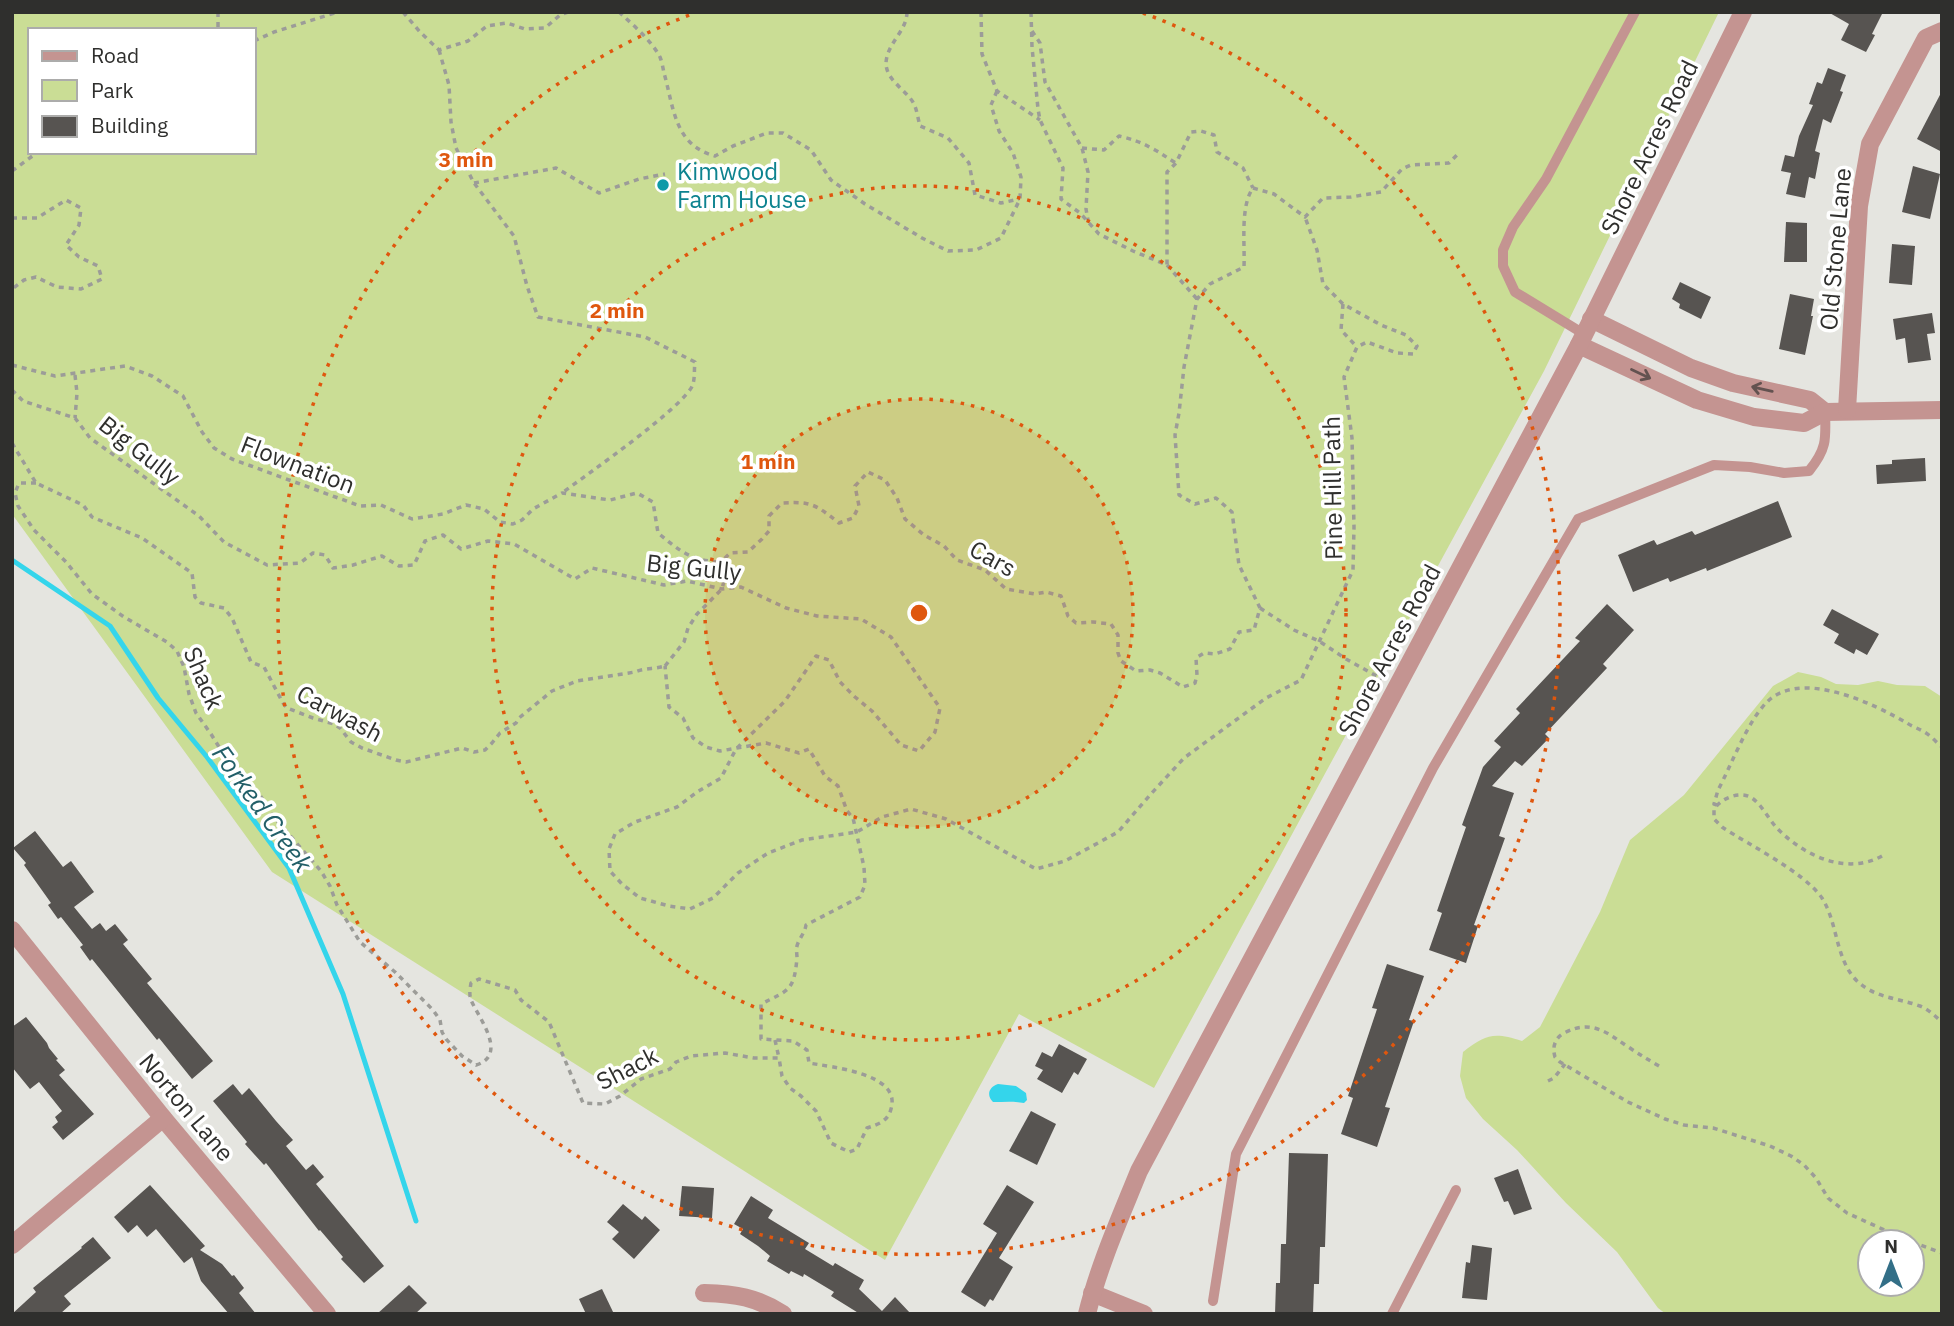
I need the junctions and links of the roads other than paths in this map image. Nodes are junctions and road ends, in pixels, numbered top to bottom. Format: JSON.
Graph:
{"nodes":[{"id":1,"x":1635,"y":12,"type":"edge"},
{"id":2,"x":1743,"y":12,"type":"edge"},
{"id":3,"x":1942,"y":31,"type":"edge"},
{"id":4,"x":1585,"y":333,"type":"junction"},
{"id":5,"x":1847,"y":410,"type":"junction"},
{"id":6,"x":1942,"y":410,"type":"edge"},
{"id":7,"x":1825,"y":412,"type":"junction"},
{"id":8,"x":12,"y":930,"type":"edge"},
{"id":9,"x":163,"y":1118,"type":"junction"},
{"id":10,"x":1456,"y":1190,"type":"dead end"},
{"id":11,"x":12,"y":1245,"type":"edge"},
{"id":12,"x":704,"y":1293,"type":"dead end"},
{"id":13,"x":1092,"y":1293,"type":"junction"},
{"id":14,"x":1213,"y":1301,"type":"dead end"},
{"id":15,"x":327,"y":1314,"type":"edge"},
{"id":16,"x":783,"y":1314,"type":"edge"},
{"id":17,"x":1087,"y":1314,"type":"edge"},
{"id":18,"x":1144,"y":1314,"type":"edge"},
{"id":19,"x":1392,"y":1314,"type":"edge"}],
"edges":[{"from":1,"to":4,"type":"lane"},
{"from":2,"to":4,"type":"street","name":"Shore Acres Road"},
{"from":3,"to":5,"type":"street","name":"Old Stone Lane"},
{"from":7,"to":4,"type":"street","one_way":true},
{"from":4,"to":7,"type":"street","one_way":true},
{"from":4,"to":13,"type":"street","name":"Shore Acres Road"},
{"from":5,"to":6,"type":"street"},
{"from":5,"to":7,"type":"street"},
{"from":7,"to":14,"type":"lane"},
{"from":8,"to":9,"type":"street","name":"Norton Lane"},
{"from":9,"to":11,"type":"street"},
{"from":9,"to":15,"type":"street","name":"Norton Lane"},
{"from":10,"to":19,"type":"lane"},
{"from":12,"to":16,"type":"street"},
{"from":13,"to":17,"type":"street","name":"Shore Acres Road"},
{"from":13,"to":18,"type":"street"}]}
